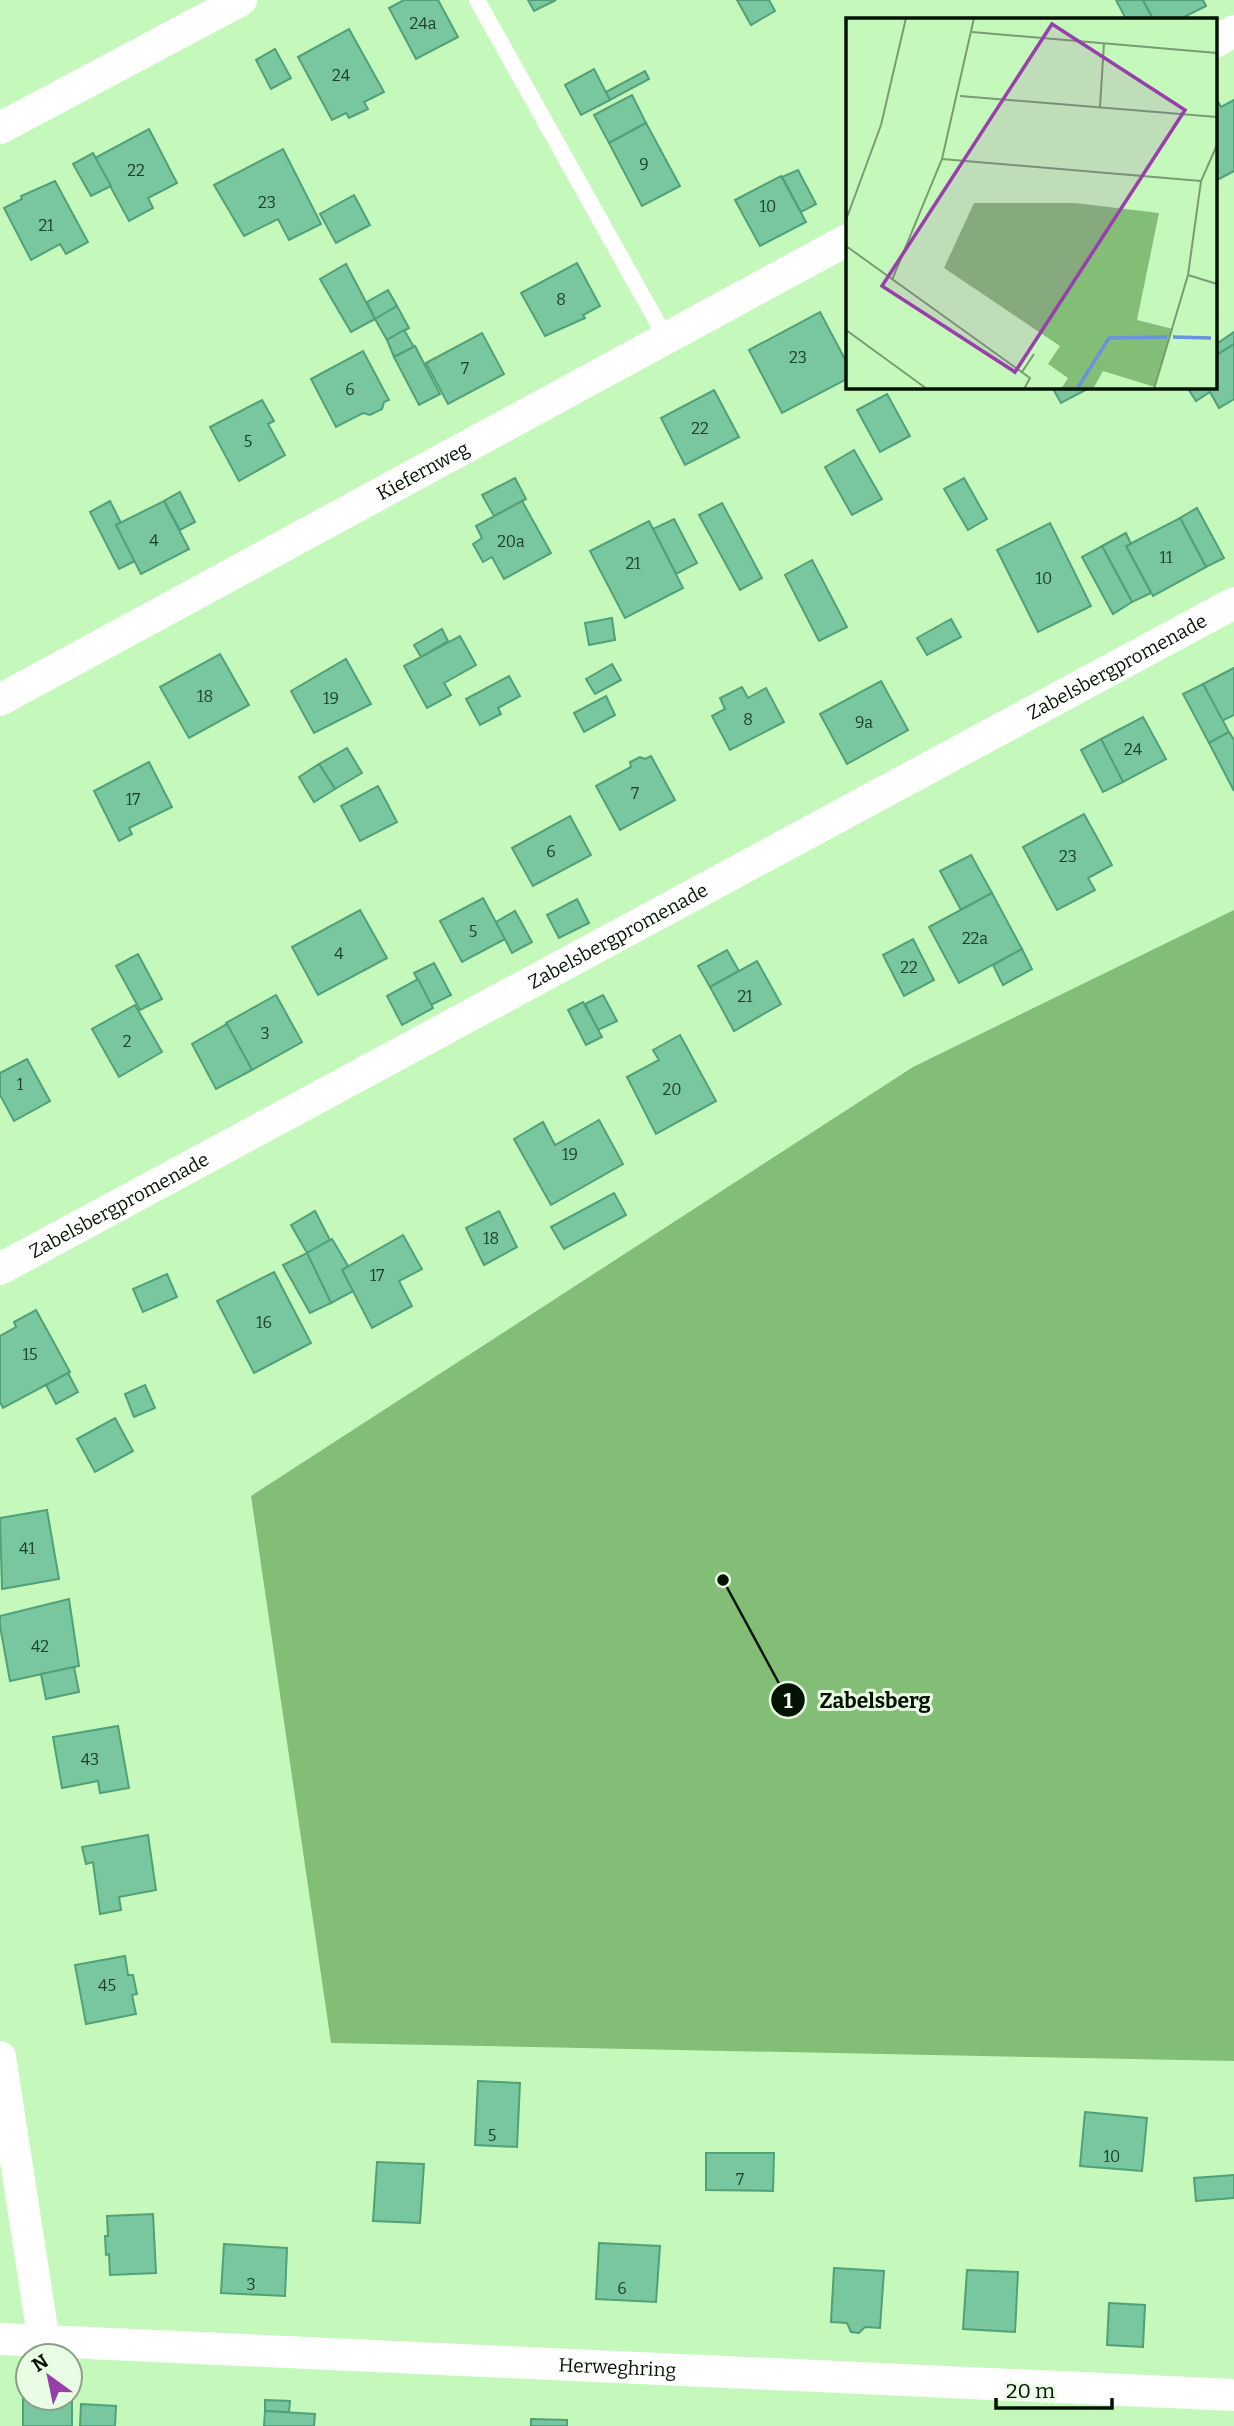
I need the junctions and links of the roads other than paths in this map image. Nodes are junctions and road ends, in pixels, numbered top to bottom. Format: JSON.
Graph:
{"nodes":[{"id":1,"x":241,"y":0,"type":"edge"},
{"id":2,"x":477,"y":0,"type":"edge"},
{"id":3,"x":1234,"y":31,"type":"edge"},
{"id":4,"x":1216,"y":41,"type":"edge"},
{"id":5,"x":0,"y":128,"type":"edge"},
{"id":6,"x":846,"y":241,"type":"edge"},
{"id":7,"x":666,"y":338,"type":"junction"},
{"id":8,"x":1234,"y":603,"type":"edge"},
{"id":9,"x":0,"y":700,"type":"edge"},
{"id":10,"x":0,"y":1269,"type":"edge"},
{"id":11,"x":0,"y":2057,"type":"edge"},
{"id":12,"x":0,"y":2339,"type":"edge"},
{"id":13,"x":44,"y":2342,"type":"joint"},
{"id":14,"x":84,"y":2344,"type":"edge"},
{"id":15,"x":1234,"y":2395,"type":"edge"}],
"edges":[{"from":1,"to":5,"type":"street"},
{"from":2,"to":7,"type":"lane"},
{"from":3,"to":4,"type":"street"},
{"from":6,"to":7,"type":"street","name":"Kiefernweg"},
{"from":7,"to":9,"type":"street","name":"Kiefernweg"},
{"from":8,"to":10,"type":"street","name":"Zabelsbergpromenade"},
{"from":11,"to":13,"type":"street"},
{"from":12,"to":13,"type":"street","name":"Herweghring"},
{"from":14,"to":15,"type":"street","name":"Herweghring"}]}
